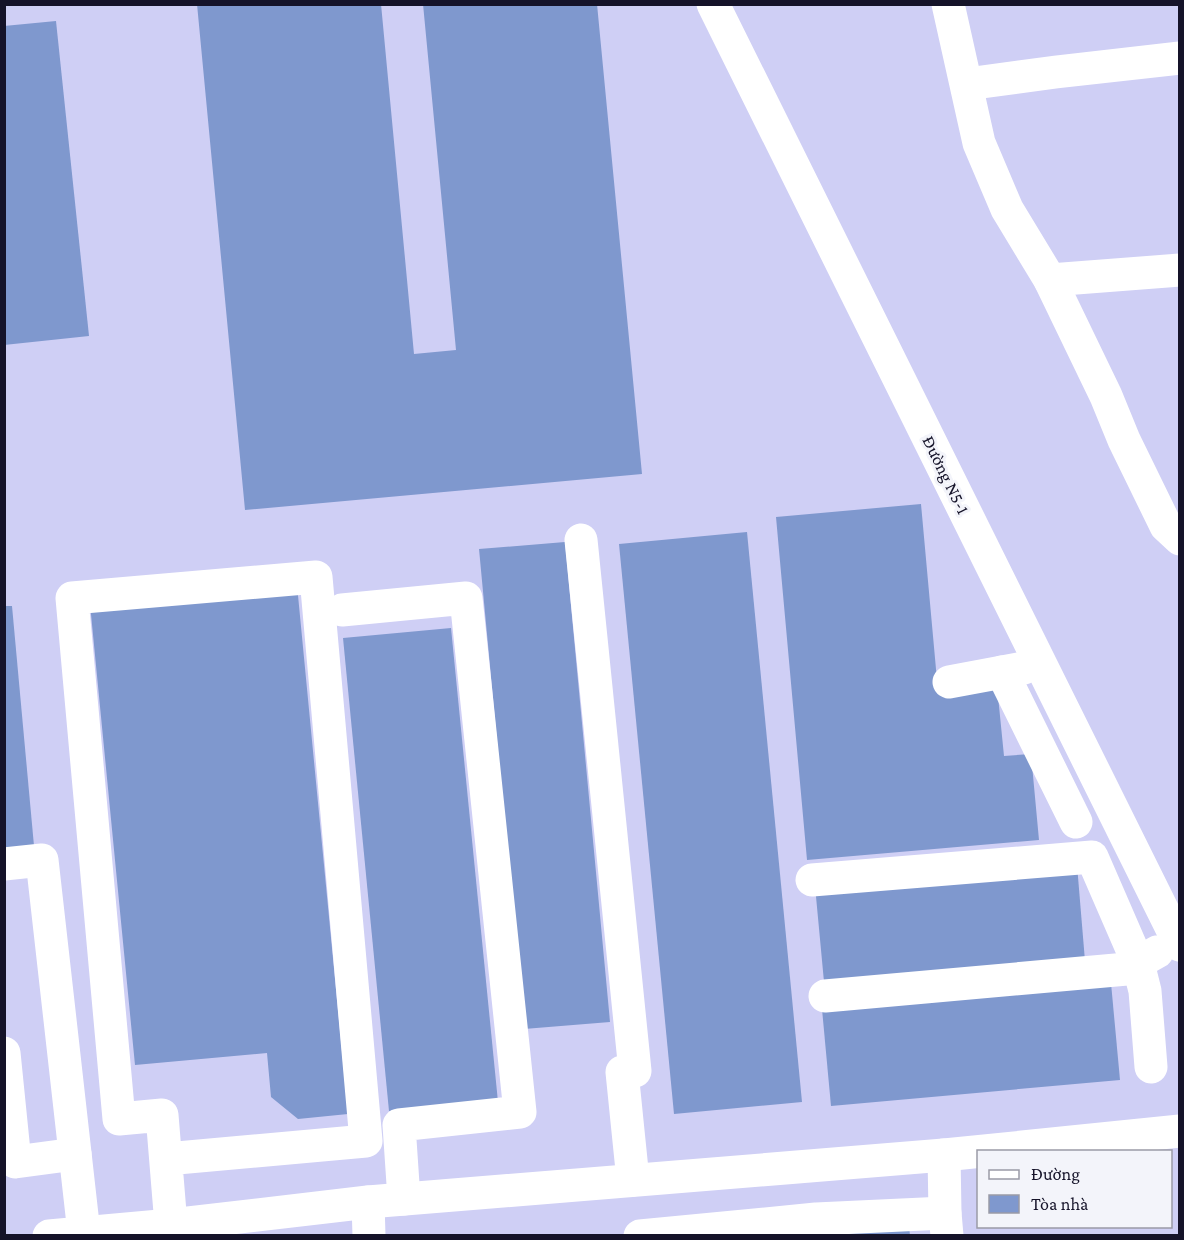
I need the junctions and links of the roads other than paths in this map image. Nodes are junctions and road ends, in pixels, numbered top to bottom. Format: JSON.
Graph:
{"nodes":[{"id":1,"x":713,"y":4,"type":"edge"},
{"id":2,"x":948,"y":4,"type":"edge"},
{"id":3,"x":1179,"y":58,"type":"edge"},
{"id":4,"x":967,"y":84,"type":"junction"},
{"id":5,"x":1179,"y":270,"type":"edge"},
{"id":6,"x":1050,"y":280,"type":"junction"},
{"id":7,"x":1179,"y":539,"type":"edge"},
{"id":8,"x":581,"y":540,"type":"dead end"},
{"id":9,"x":342,"y":610,"type":"dead end"},
{"id":10,"x":1040,"y":665,"type":"junction"},
{"id":11,"x":1002,"y":672,"type":"junction"},
{"id":12,"x":949,"y":682,"type":"dead end"},
{"id":13,"x":1076,"y":822,"type":"dead end"},
{"id":14,"x":4,"y":864,"type":"edge"},
{"id":15,"x":812,"y":880,"type":"dead end"},
{"id":16,"x":1178,"y":943,"type":"edge"},
{"id":17,"x":1138,"y":963,"type":"junction"},
{"id":18,"x":825,"y":996,"type":"dead end"},
{"id":19,"x":4,"y":1053,"type":"edge"},
{"id":20,"x":1151,"y":1067,"type":"dead end"},
{"id":21,"x":1179,"y":1131,"type":"edge"},
{"id":22,"x":993,"y":1150,"type":"edge"},
{"id":23,"x":977,"y":1152,"type":"edge"},
{"id":24,"x":75,"y":1154,"type":"junction"},
{"id":25,"x":944,"y":1155,"type":"junction"},
{"id":26,"x":166,"y":1159,"type":"junction"},
{"id":27,"x":633,"y":1180,"type":"junction"},
{"id":28,"x":404,"y":1199,"type":"junction"},
{"id":29,"x":368,"y":1202,"type":"junction"},
{"id":30,"x":946,"y":1224,"type":"edge"},
{"id":31,"x":817,"y":1228,"type":"edge"},
{"id":32,"x":158,"y":1229,"type":"edge"},
{"id":33,"x":84,"y":1233,"type":"junction"},
{"id":34,"x":49,"y":1236,"type":"edge"},
{"id":35,"x":369,"y":1236,"type":"edge"},
{"id":36,"x":640,"y":1236,"type":"edge"}],
"edges":[{"from":1,"to":10,"type":"street","name":"Đường N5-1"},
{"from":2,"to":4,"type":"street"},
{"from":3,"to":4,"type":"street"},
{"from":4,"to":6,"type":"street"},
{"from":5,"to":6,"type":"street"},
{"from":6,"to":7,"type":"street"},
{"from":8,"to":27,"type":"street"},
{"from":9,"to":28,"type":"street"},
{"from":10,"to":11,"type":"street"},
{"from":10,"to":16,"type":"street","name":"Đường N5-1"},
{"from":11,"to":12,"type":"street"},
{"from":11,"to":13,"type":"street"},
{"from":14,"to":24,"type":"street"},
{"from":15,"to":17,"type":"street"},
{"from":16,"to":17,"type":"street"},
{"from":17,"to":18,"type":"street"},
{"from":17,"to":20,"type":"street"},
{"from":19,"to":24,"type":"street"},
{"from":21,"to":22,"type":"street"},
{"from":23,"to":25,"type":"street"},
{"from":24,"to":33,"type":"street"},
{"from":25,"to":27,"type":"street"},
{"from":25,"to":30,"type":"street"},
{"from":26,"to":26,"type":"street"},
{"from":26,"to":32,"type":"street"},
{"from":27,"to":28,"type":"street"},
{"from":28,"to":29,"type":"street"},
{"from":29,"to":32,"type":"street"},
{"from":29,"to":35,"type":"street"},
{"from":30,"to":31,"type":"street"},
{"from":31,"to":36,"type":"street"},
{"from":32,"to":33,"type":"street"},
{"from":33,"to":34,"type":"street"}]}
